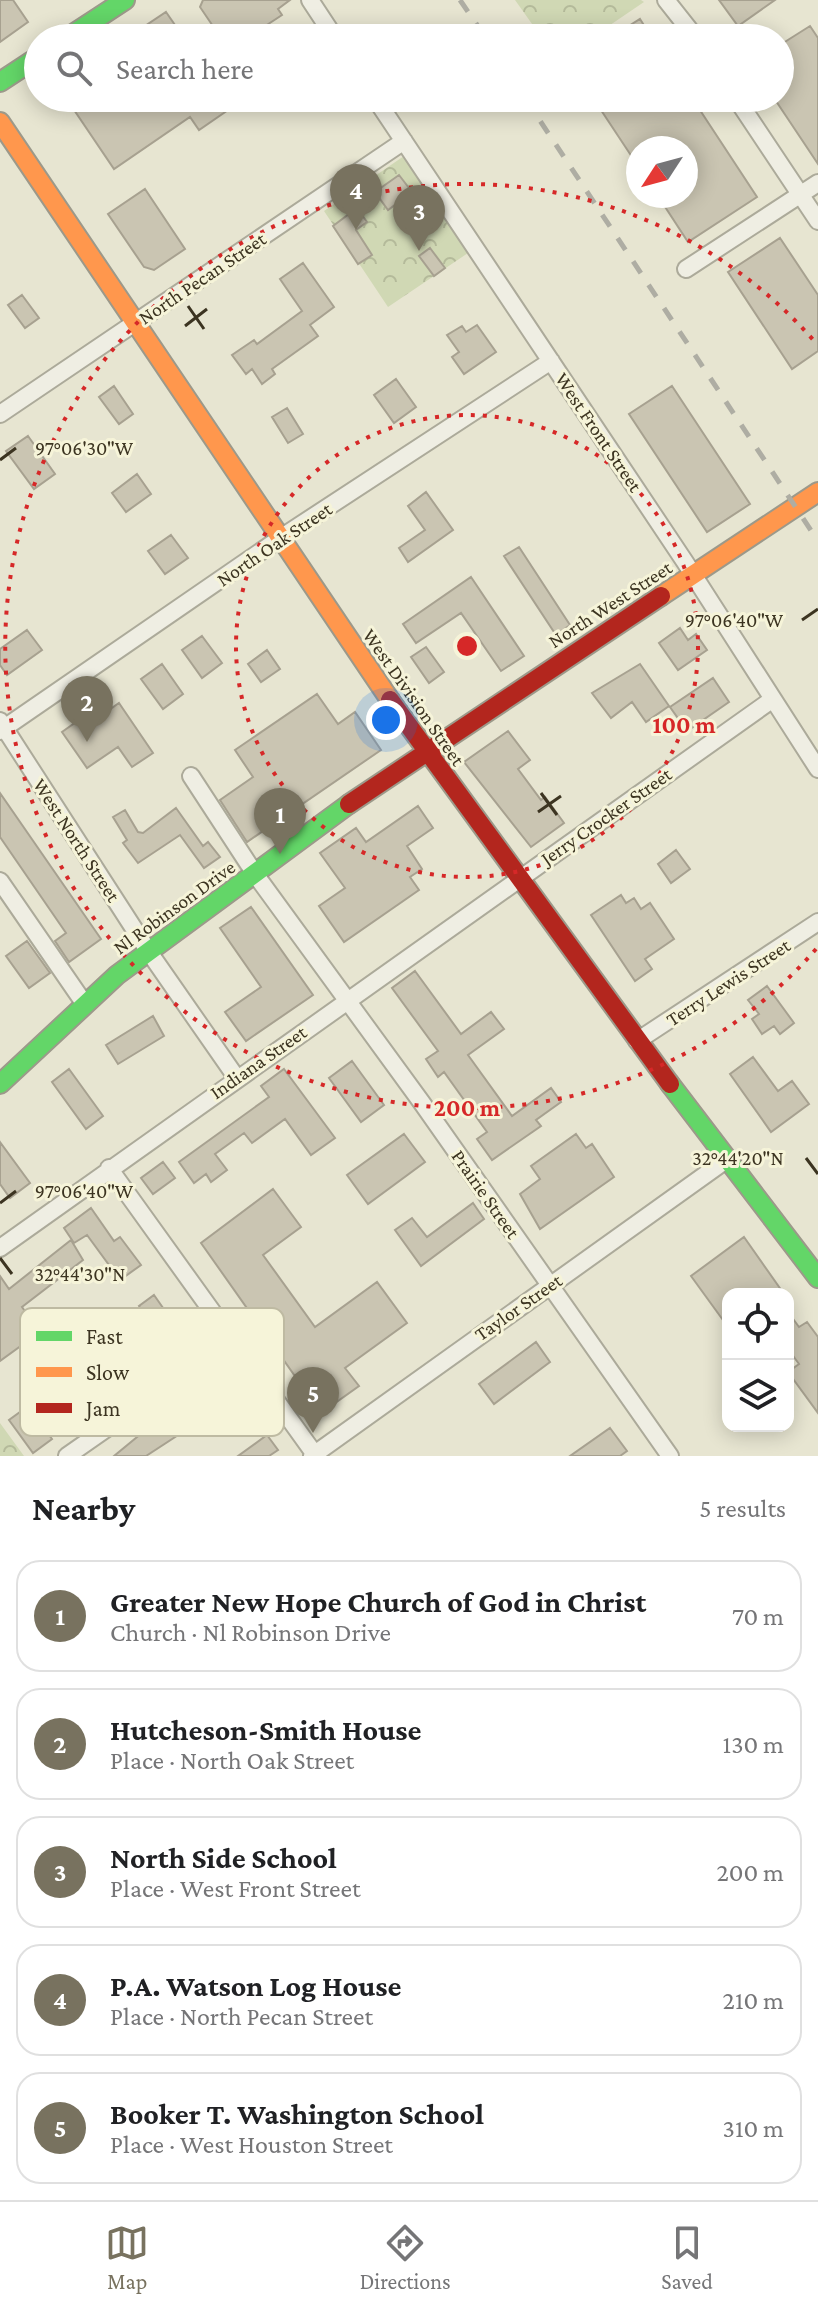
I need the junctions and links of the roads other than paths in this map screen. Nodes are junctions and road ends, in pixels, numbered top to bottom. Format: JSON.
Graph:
{"nodes":[{"id":1,"x":125,"y":0,"type":"edge"},
{"id":2,"x":310,"y":0,"type":"edge"},
{"id":3,"x":666,"y":0,"type":"edge"},
{"id":4,"x":88,"y":24,"type":"edge"},
{"id":5,"x":326,"y":24,"type":"edge"},
{"id":6,"x":685,"y":24,"type":"edge"},
{"id":7,"x":24,"y":66,"type":"edge"},
{"id":8,"x":0,"y":82,"type":"edge"},
{"id":9,"x":384,"y":112,"type":"edge"},
{"id":10,"x":745,"y":112,"type":"edge"},
{"id":11,"x":0,"y":122,"type":"edge"},
{"id":12,"x":404,"y":141,"type":"junction"},
{"id":13,"x":818,"y":183,"type":"edge"},
{"id":14,"x":801,"y":195,"type":"junction"},
{"id":15,"x":818,"y":221,"type":"edge"},
{"id":16,"x":686,"y":269,"type":"dead end"},
{"id":17,"x":134,"y":323,"type":"junction"},
{"id":18,"x":551,"y":361,"type":"junction"},
{"id":19,"x":0,"y":414,"type":"edge"},
{"id":20,"x":818,"y":492,"type":"edge"},
{"id":21,"x":279,"y":539,"type":"junction"},
{"id":22,"x":694,"y":575,"type":"junction"},
{"id":23,"x":773,"y":699,"type":"junction"},
{"id":24,"x":1,"y":727,"type":"edge"},
{"id":25,"x":426,"y":754,"type":"junction"},
{"id":26,"x":818,"y":769,"type":"edge"},
{"id":27,"x":191,"y":776,"type":"dead end"},
{"id":28,"x":255,"y":874,"type":"junction"},
{"id":29,"x":518,"y":879,"type":"junction"},
{"id":30,"x":0,"y":881,"type":"edge"},
{"id":31,"x":818,"y":922,"type":"edge"},
{"id":32,"x":149,"y":952,"type":"junction"},
{"id":33,"x":347,"y":1000,"type":"junction"},
{"id":34,"x":84,"y":1003,"type":"junction"},
{"id":35,"x":637,"y":1041,"type":"junction"},
{"id":36,"x":236,"y":1077,"type":"junction"},
{"id":37,"x":0,"y":1084,"type":"edge"},
{"id":38,"x":726,"y":1160,"type":"junction"},
{"id":39,"x":109,"y":1168,"type":"junction"},
{"id":40,"x":0,"y":1248,"type":"edge"},
{"id":41,"x":818,"y":1278,"type":"edge"},
{"id":42,"x":550,"y":1285,"type":"junction"},
{"id":43,"x":209,"y":1308,"type":"edge"},
{"id":44,"x":284,"y":1413,"type":"edge"},
{"id":45,"x":96,"y":1436,"type":"edge"},
{"id":46,"x":314,"y":1455,"type":"edge"},
{"id":47,"x":67,"y":1456,"type":"edge"},
{"id":48,"x":670,"y":1456,"type":"edge"}],
"edges":[{"from":1,"to":4,"type":"main road"},
{"from":2,"to":5,"type":"street"},
{"from":3,"to":6,"type":"street"},
{"from":7,"to":8,"type":"main road"},
{"from":9,"to":12,"type":"street","name":"West Front Street"},
{"from":10,"to":14,"type":"street"},
{"from":11,"to":17,"type":"main road","name":"West Division Street"},
{"from":12,"to":17,"type":"street","name":"North Pecan Street"},
{"from":12,"to":18,"type":"street","name":"West Front Street"},
{"from":13,"to":14,"type":"street"},
{"from":14,"to":15,"type":"street"},
{"from":14,"to":16,"type":"street"},
{"from":17,"to":19,"type":"street","name":"North Pecan Street"},
{"from":17,"to":21,"type":"main road","name":"West Division Street"},
{"from":18,"to":21,"type":"street","name":"North Oak Street"},
{"from":18,"to":22,"type":"street","name":"West Front Street"},
{"from":20,"to":22,"type":"main road","name":"North West Street"},
{"from":21,"to":24,"type":"street","name":"North Oak Street"},
{"from":21,"to":25,"type":"main road","name":"West Division Street"},
{"from":22,"to":23,"type":"street","name":"West Front Street"},
{"from":22,"to":25,"type":"main road","name":"North West Street"},
{"from":23,"to":26,"type":"street","name":"West Front Street"},
{"from":23,"to":29,"type":"street","name":"Jerry Crocker Street"},
{"from":24,"to":32,"type":"street","name":"West North Street"},
{"from":25,"to":28,"type":"main road","name":"Nl Robinson Drive"},
{"from":25,"to":29,"type":"main road","name":"West Division Street"},
{"from":27,"to":28,"type":"street","name":"Prairie Street"},
{"from":28,"to":32,"type":"main road","name":"Nl Robinson Drive"},
{"from":28,"to":33,"type":"street","name":"Prairie Street"},
{"from":29,"to":33,"type":"street","name":"Indiana Street"},
{"from":29,"to":35,"type":"main road","name":"West Division Street"},
{"from":30,"to":34,"type":"street"},
{"from":31,"to":35,"type":"street","name":"Terry Lewis Street"},
{"from":32,"to":34,"type":"main road","name":"Nl Robinson Drive"},
{"from":32,"to":36,"type":"street","name":"West North Street"},
{"from":33,"to":36,"type":"street","name":"Indiana Street"},
{"from":33,"to":42,"type":"street","name":"Prairie Street"},
{"from":34,"to":37,"type":"main road","name":"Nl Robinson Drive"},
{"from":35,"to":38,"type":"main road","name":"West Division Street"},
{"from":36,"to":39,"type":"street","name":"Indiana Street"},
{"from":38,"to":41,"type":"main road","name":"West Division Street"},
{"from":38,"to":42,"type":"street","name":"Taylor Street"},
{"from":39,"to":40,"type":"street","name":"Indiana Street"},
{"from":39,"to":43,"type":"street"},
{"from":42,"to":46,"type":"street","name":"Taylor Street"},
{"from":42,"to":48,"type":"street","name":"Prairie Street"},
{"from":44,"to":46,"type":"street"},
{"from":45,"to":47,"type":"street"}]}
